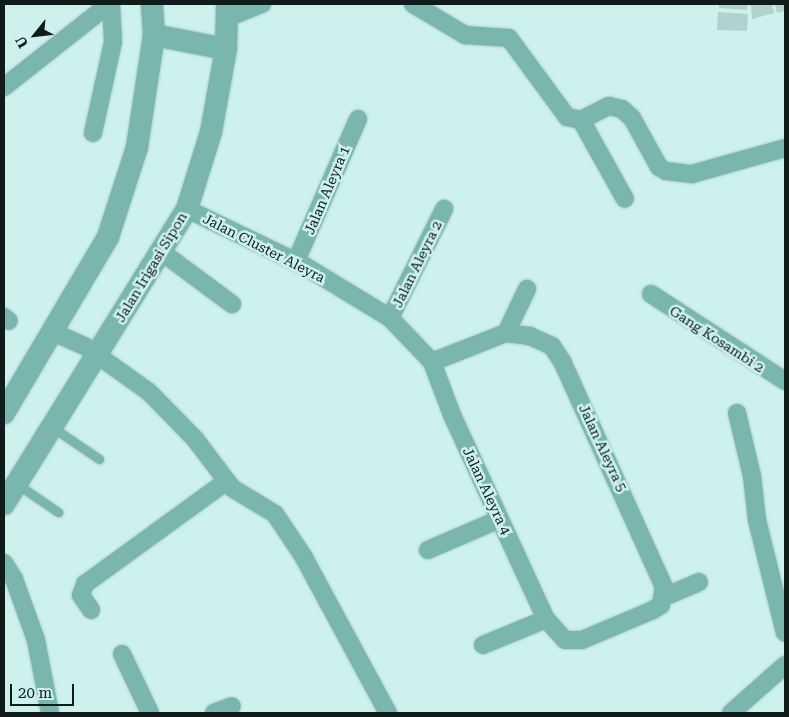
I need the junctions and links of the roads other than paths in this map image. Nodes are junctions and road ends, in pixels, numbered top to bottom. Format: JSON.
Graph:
{"nodes":[{"id":1,"x":110,"y":4,"type":"edge"},
{"id":2,"x":152,"y":4,"type":"edge"},
{"id":3,"x":262,"y":4,"type":"edge"},
{"id":4,"x":413,"y":4,"type":"edge"},
{"id":5,"x":227,"y":11,"type":"edge"},
{"id":6,"x":160,"y":36,"type":"junction"},
{"id":7,"x":219,"y":47,"type":"junction"},
{"id":8,"x":4,"y":87,"type":"edge"},
{"id":9,"x":358,"y":119,"type":"dead end"},
{"id":10,"x":581,"y":120,"type":"junction"},
{"id":11,"x":93,"y":132,"type":"dead end"},
{"id":12,"x":785,"y":148,"type":"edge"},
{"id":13,"x":625,"y":199,"type":"dead end"},
{"id":14,"x":187,"y":209,"type":"junction"},
{"id":15,"x":444,"y":209,"type":"dead end"},
{"id":16,"x":162,"y":253,"type":"junction"},
{"id":17,"x":296,"y":261,"type":"junction"},
{"id":18,"x":527,"y":289,"type":"dead end"},
{"id":19,"x":651,"y":294,"type":"dead end"},
{"id":20,"x":232,"y":304,"type":"dead end"},
{"id":21,"x":390,"y":318,"type":"junction"},
{"id":22,"x":506,"y":333,"type":"junction"},
{"id":23,"x":78,"y":344,"type":"junction"},
{"id":24,"x":432,"y":362,"type":"junction"},
{"id":25,"x":785,"y":381,"type":"edge"},
{"id":26,"x":4,"y":413,"type":"edge"},
{"id":27,"x":737,"y":413,"type":"dead end"},
{"id":28,"x":51,"y":427,"type":"junction"},
{"id":29,"x":99,"y":459,"type":"dead end"},
{"id":30,"x":227,"y":480,"type":"junction"},
{"id":31,"x":16,"y":484,"type":"junction"},
{"id":32,"x":4,"y":504,"type":"edge"},
{"id":33,"x":58,"y":512,"type":"dead end"},
{"id":34,"x":500,"y":519,"type":"junction"},
{"id":35,"x":428,"y":550,"type":"dead end"},
{"id":36,"x":4,"y":563,"type":"edge"},
{"id":37,"x":699,"y":582,"type":"dead end"},
{"id":38,"x":664,"y":597,"type":"junction"},
{"id":39,"x":90,"y":610,"type":"dead end"},
{"id":40,"x":546,"y":619,"type":"junction"},
{"id":41,"x":785,"y":633,"type":"edge"},
{"id":42,"x":483,"y":645,"type":"dead end"},
{"id":43,"x":122,"y":654,"type":"dead end"},
{"id":44,"x":785,"y":665,"type":"edge"},
{"id":45,"x":232,"y":706,"type":"dead end"},
{"id":46,"x":50,"y":713,"type":"edge"},
{"id":47,"x":150,"y":713,"type":"edge"},
{"id":48,"x":214,"y":713,"type":"edge"},
{"id":49,"x":388,"y":713,"type":"edge"},
{"id":50,"x":733,"y":713,"type":"edge"}],
"edges":[{"from":1,"to":8,"type":"street"},
{"from":1,"to":11,"type":"street"},
{"from":2,"to":6,"type":"street","name":"Jalan Irigasi Sipon"},
{"from":3,"to":5,"type":"street"},
{"from":4,"to":10,"type":"street"},
{"from":5,"to":7,"type":"street","name":"Jalan Irigasi Sipon"},
{"from":6,"to":7,"type":"street"},
{"from":6,"to":23,"type":"street","name":"Jalan Irigasi Sipon"},
{"from":7,"to":14,"type":"street","name":"Jalan Irigasi Sipon"},
{"from":9,"to":17,"type":"street","name":"Jalan Aleyra 1"},
{"from":10,"to":12,"type":"street"},
{"from":10,"to":13,"type":"street"},
{"from":14,"to":16,"type":"street","name":"Jalan Irigasi Sipon"},
{"from":14,"to":17,"type":"street","name":"Jalan Cluster Aleyra"},
{"from":15,"to":21,"type":"street","name":"Jalan Aleyra 2"},
{"from":16,"to":20,"type":"street"},
{"from":16,"to":23,"type":"street","name":"Jalan Irigasi Sipon"},
{"from":17,"to":21,"type":"street","name":"Jalan Cluster Aleyra"},
{"from":18,"to":22,"type":"street"},
{"from":19,"to":25,"type":"street","name":"Gang Kosambi 2"},
{"from":21,"to":24,"type":"street","name":"Jalan Cluster Aleyra"},
{"from":22,"to":24,"type":"street"},
{"from":22,"to":38,"type":"street","name":"Jalan Aleyra 5"},
{"from":23,"to":26,"type":"street","name":"Jalan Irigasi Sipon"},
{"from":23,"to":28,"type":"street","name":"Jalan Irigasi Sipon"},
{"from":23,"to":30,"type":"street"},
{"from":24,"to":34,"type":"street","name":"Jalan Aleyra 4"},
{"from":27,"to":41,"type":"street"},
{"from":28,"to":29,"type":"lane"},
{"from":28,"to":31,"type":"street","name":"Jalan Irigasi Sipon"},
{"from":30,"to":39,"type":"street"},
{"from":30,"to":49,"type":"street"},
{"from":31,"to":32,"type":"street","name":"Jalan Irigasi Sipon"},
{"from":31,"to":33,"type":"lane"},
{"from":34,"to":35,"type":"street"},
{"from":34,"to":40,"type":"street","name":"Jalan Aleyra 4"},
{"from":36,"to":46,"type":"street"},
{"from":37,"to":38,"type":"street","name":"Jalan Aleyra 4"},
{"from":38,"to":40,"type":"street","name":"Jalan Aleyra 4"},
{"from":40,"to":42,"type":"street"},
{"from":43,"to":47,"type":"street"},
{"from":44,"to":50,"type":"street"},
{"from":45,"to":48,"type":"street"}]}
